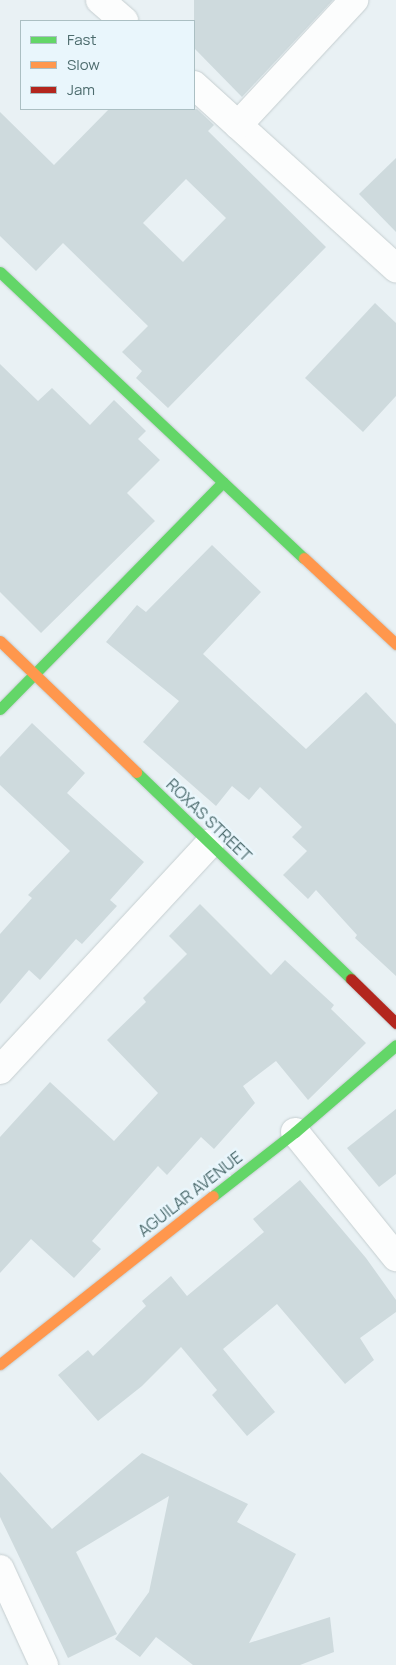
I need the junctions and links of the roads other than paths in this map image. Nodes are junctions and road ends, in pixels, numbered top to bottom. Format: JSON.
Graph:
{"nodes":[{"id":1,"x":100,"y":0,"type":"edge"},
{"id":2,"x":354,"y":0,"type":"edge"},
{"id":3,"x":123,"y":20,"type":"edge"},
{"id":4,"x":195,"y":85,"type":"edge"},
{"id":5,"x":238,"y":125,"type":"junction"},
{"id":6,"x":396,"y":268,"type":"edge"},
{"id":7,"x":0,"y":272,"type":"edge"},
{"id":8,"x":223,"y":482,"type":"junction"},
{"id":9,"x":395,"y":640,"type":"edge"},
{"id":10,"x":0,"y":641,"type":"edge"},
{"id":11,"x":33,"y":673,"type":"junction"},
{"id":12,"x":0,"y":709,"type":"edge"},
{"id":13,"x":210,"y":844,"type":"junction"},
{"id":14,"x":396,"y":1023,"type":"edge"},
{"id":15,"x":396,"y":1045,"type":"edge"},
{"id":16,"x":0,"y":1070,"type":"edge"},
{"id":17,"x":295,"y":1132,"type":"junction"},
{"id":18,"x":396,"y":1257,"type":"edge"},
{"id":19,"x":0,"y":1364,"type":"edge"},
{"id":20,"x":0,"y":1569,"type":"edge"},
{"id":21,"x":44,"y":1665,"type":"edge"}],
"edges":[{"from":1,"to":3,"type":"street"},
{"from":2,"to":5,"type":"street"},
{"from":4,"to":5,"type":"street"},
{"from":5,"to":6,"type":"street"},
{"from":7,"to":8,"type":"street"},
{"from":8,"to":9,"type":"street"},
{"from":8,"to":11,"type":"street"},
{"from":10,"to":11,"type":"street","name":"ROXAS STREET"},
{"from":11,"to":12,"type":"street"},
{"from":11,"to":13,"type":"street","name":"ROXAS STREET"},
{"from":13,"to":14,"type":"street","name":"ROXAS STREET"},
{"from":13,"to":16,"type":"street"},
{"from":15,"to":17,"type":"street","name":"AGUILAR AVENUE"},
{"from":17,"to":18,"type":"street"},
{"from":17,"to":19,"type":"street","name":"AGUILAR AVENUE"},
{"from":20,"to":21,"type":"street"}]}
